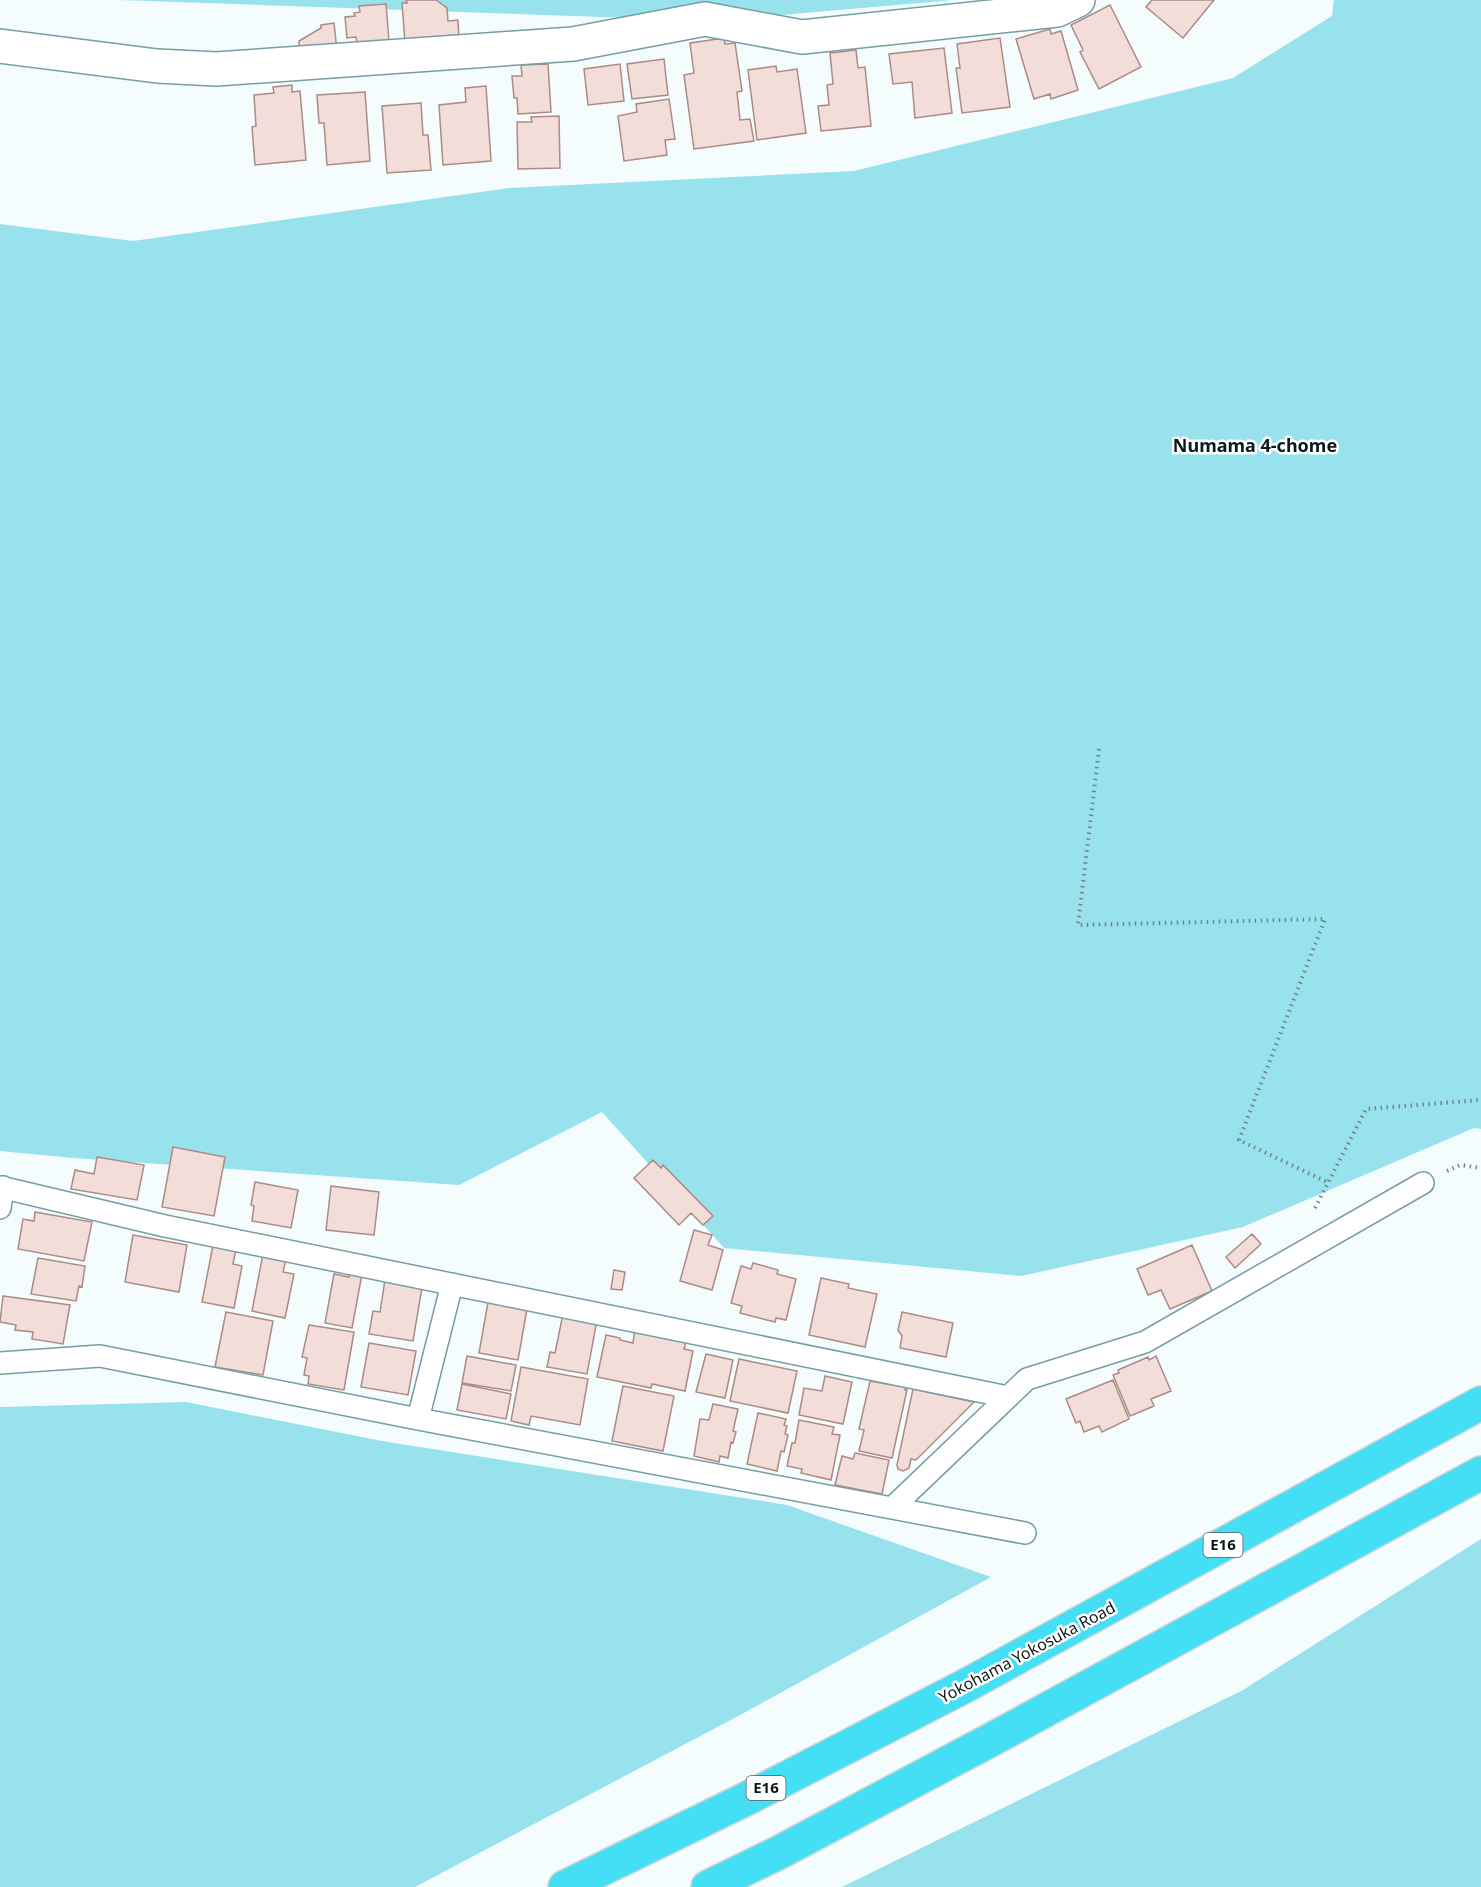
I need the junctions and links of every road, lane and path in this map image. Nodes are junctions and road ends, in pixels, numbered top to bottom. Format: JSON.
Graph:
{"nodes":[{"id":1,"x":1078,"y":0,"type":"edge"},
{"id":2,"x":0,"y":46,"type":"edge"},
{"id":3,"x":1099,"y":749,"type":"dead end"},
{"id":4,"x":1481,"y":1100,"type":"edge"},
{"id":5,"x":1327,"y":1182,"type":"junction"},
{"id":6,"x":1423,"y":1183,"type":"dead end"},
{"id":7,"x":1,"y":1194,"type":"edge"},
{"id":8,"x":1292,"y":1258,"type":"junction"},
{"id":9,"x":452,"y":1284,"type":"junction"},
{"id":10,"x":0,"y":1363,"type":"edge"},
{"id":11,"x":1008,"y":1397,"type":"junction"},
{"id":12,"x":1481,"y":1403,"type":"edge"},
{"id":13,"x":418,"y":1419,"type":"junction"},
{"id":14,"x":1481,"y":1473,"type":"edge"},
{"id":15,"x":892,"y":1508,"type":"junction"},
{"id":16,"x":1024,"y":1533,"type":"dead end"},
{"id":17,"x":565,"y":1887,"type":"edge"},
{"id":18,"x":708,"y":1887,"type":"edge"}],
"edges":[{"from":1,"to":2,"type":"street"},
{"from":3,"to":5,"type":"path"},
{"from":4,"to":5,"type":"path"},
{"from":5,"to":8,"type":"path"},
{"from":6,"to":8,"type":"lane"},
{"from":7,"to":9,"type":"lane"},
{"from":8,"to":11,"type":"lane"},
{"from":9,"to":11,"type":"lane"},
{"from":9,"to":13,"type":"lane"},
{"from":10,"to":13,"type":"lane"},
{"from":11,"to":15,"type":"lane"},
{"from":12,"to":17,"type":"highway","name":"Yokohama Yokosuka Road","number":"E16"},
{"from":13,"to":15,"type":"lane"},
{"from":14,"to":18,"type":"highway"},
{"from":15,"to":16,"type":"lane"}]}
